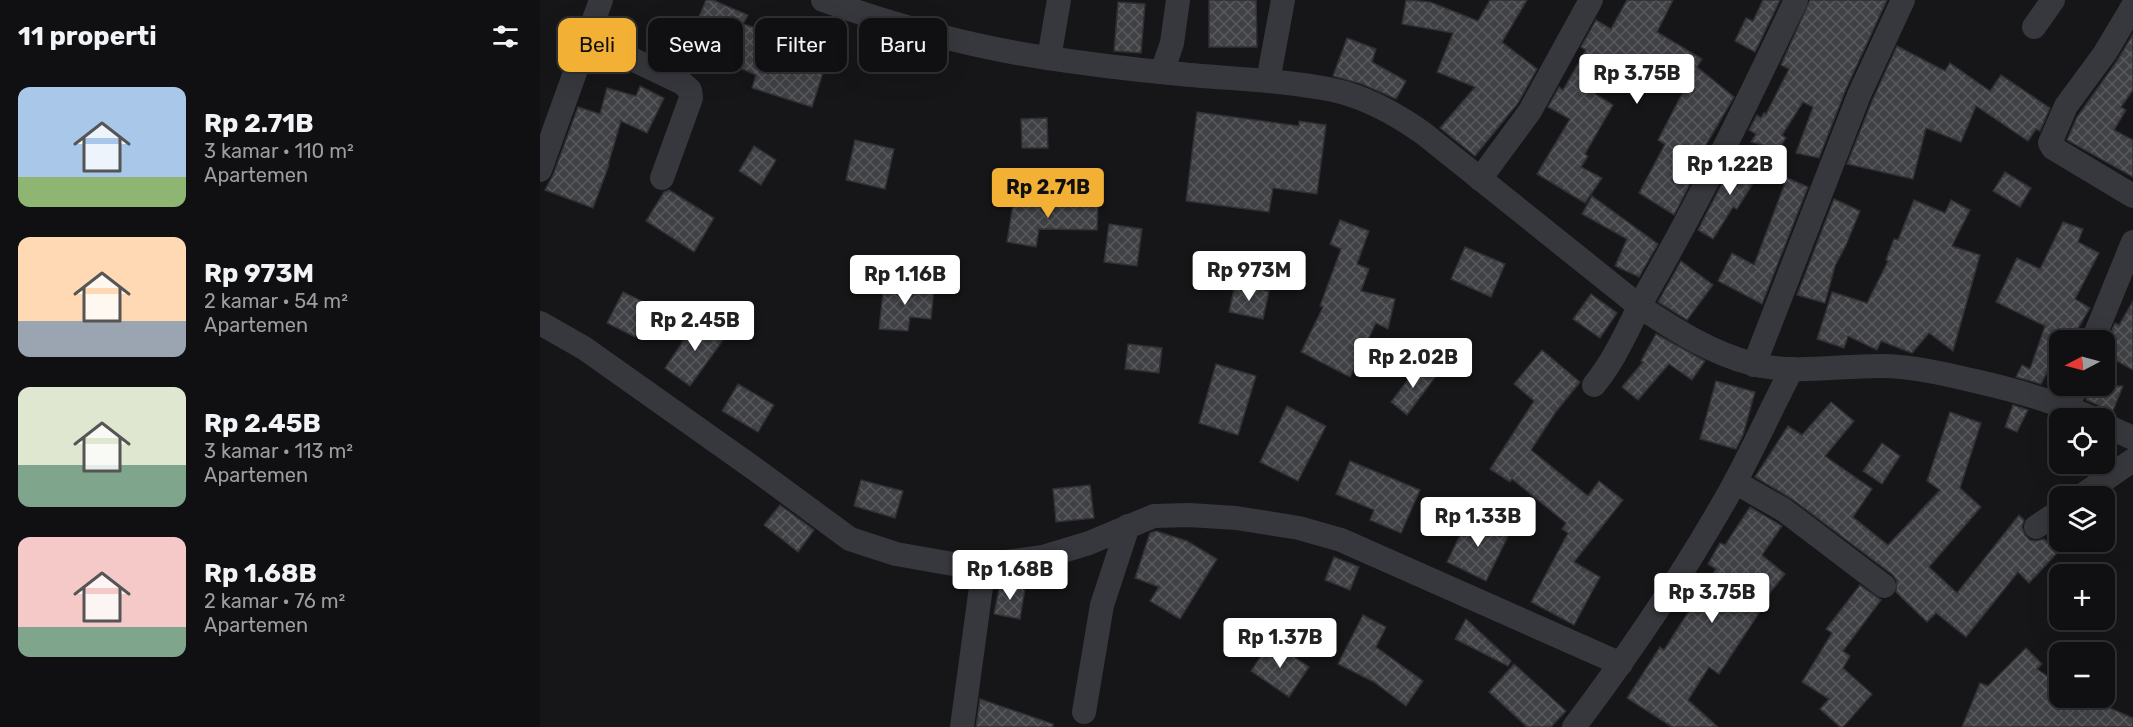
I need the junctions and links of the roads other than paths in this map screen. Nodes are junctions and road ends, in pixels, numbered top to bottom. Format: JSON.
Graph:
{"nodes":[{"id":1,"x":601,"y":0,"type":"edge"},
{"id":2,"x":823,"y":0,"type":"edge"},
{"id":3,"x":1059,"y":0,"type":"edge"},
{"id":4,"x":1178,"y":0,"type":"edge"},
{"id":5,"x":1283,"y":0,"type":"edge"},
{"id":6,"x":1591,"y":0,"type":"edge"},
{"id":7,"x":1796,"y":0,"type":"edge"},
{"id":8,"x":1903,"y":0,"type":"edge"},
{"id":9,"x":2053,"y":0,"type":"edge"},
{"id":10,"x":2133,"y":6,"type":"edge"},
{"id":11,"x":595,"y":18,"type":"edge"},
{"id":12,"x":2034,"y":27,"type":"dead end"},
{"id":13,"x":1049,"y":58,"type":"junction"},
{"id":14,"x":636,"y":61,"type":"edge"},
{"id":15,"x":576,"y":72,"type":"edge"},
{"id":16,"x":1162,"y":72,"type":"junction"},
{"id":17,"x":1268,"y":81,"type":"junction"},
{"id":18,"x":540,"y":170,"type":"edge"},
{"id":19,"x":662,"y":178,"type":"dead end"},
{"id":20,"x":1480,"y":179,"type":"junction"},
{"id":21,"x":2133,"y":196,"type":"edge"},
{"id":22,"x":2133,"y":242,"type":"edge"},
{"id":23,"x":1639,"y":306,"type":"junction"},
{"id":24,"x":540,"y":323,"type":"edge"},
{"id":25,"x":2097,"y":330,"type":"edge"},
{"id":26,"x":1754,"y":365,"type":"junction"},
{"id":27,"x":1792,"y":369,"type":"junction"},
{"id":28,"x":1594,"y":385,"type":"dead end"},
{"id":29,"x":2049,"y":395,"type":"edge"},
{"id":30,"x":2072,"y":396,"type":"edge"},
{"id":31,"x":2082,"y":408,"type":"edge"},
{"id":32,"x":2115,"y":430,"type":"edge"},
{"id":33,"x":2133,"y":438,"type":"edge"},
{"id":34,"x":2133,"y":460,"type":"edge"},
{"id":35,"x":1734,"y":482,"type":"junction"},
{"id":36,"x":2095,"y":486,"type":"edge"},
{"id":37,"x":2049,"y":518,"type":"edge"},
{"id":38,"x":1128,"y":526,"type":"junction"},
{"id":39,"x":2036,"y":526,"type":"dead end"},
{"id":40,"x":984,"y":565,"type":"junction"},
{"id":41,"x":1884,"y":586,"type":"dead end"},
{"id":42,"x":1621,"y":664,"type":"junction"},
{"id":43,"x":1084,"y":712,"type":"dead end"},
{"id":44,"x":962,"y":727,"type":"edge"},
{"id":45,"x":1574,"y":727,"type":"edge"}],
"edges":[{"from":1,"to":11,"type":"street"},
{"from":2,"to":13,"type":"street"},
{"from":3,"to":13,"type":"street"},
{"from":4,"to":16,"type":"street"},
{"from":5,"to":17,"type":"street"},
{"from":6,"to":20,"type":"street"},
{"from":7,"to":23,"type":"street"},
{"from":8,"to":26,"type":"street"},
{"from":9,"to":12,"type":"street"},
{"from":10,"to":21,"type":"street"},
{"from":13,"to":16,"type":"street"},
{"from":14,"to":19,"type":"street"},
{"from":15,"to":18,"type":"street"},
{"from":16,"to":17,"type":"street"},
{"from":17,"to":20,"type":"street"},
{"from":20,"to":23,"type":"street"},
{"from":22,"to":25,"type":"street"},
{"from":23,"to":26,"type":"street"},
{"from":23,"to":28,"type":"street"},
{"from":24,"to":40,"type":"street"},
{"from":26,"to":27,"type":"street"},
{"from":27,"to":29,"type":"street"},
{"from":27,"to":35,"type":"street"},
{"from":30,"to":31,"type":"street"},
{"from":32,"to":33,"type":"street"},
{"from":34,"to":36,"type":"street"},
{"from":35,"to":41,"type":"street"},
{"from":35,"to":42,"type":"street"},
{"from":37,"to":39,"type":"street"},
{"from":38,"to":40,"type":"street"},
{"from":38,"to":42,"type":"street"},
{"from":38,"to":43,"type":"street"},
{"from":40,"to":44,"type":"street"},
{"from":42,"to":45,"type":"street"}]}
